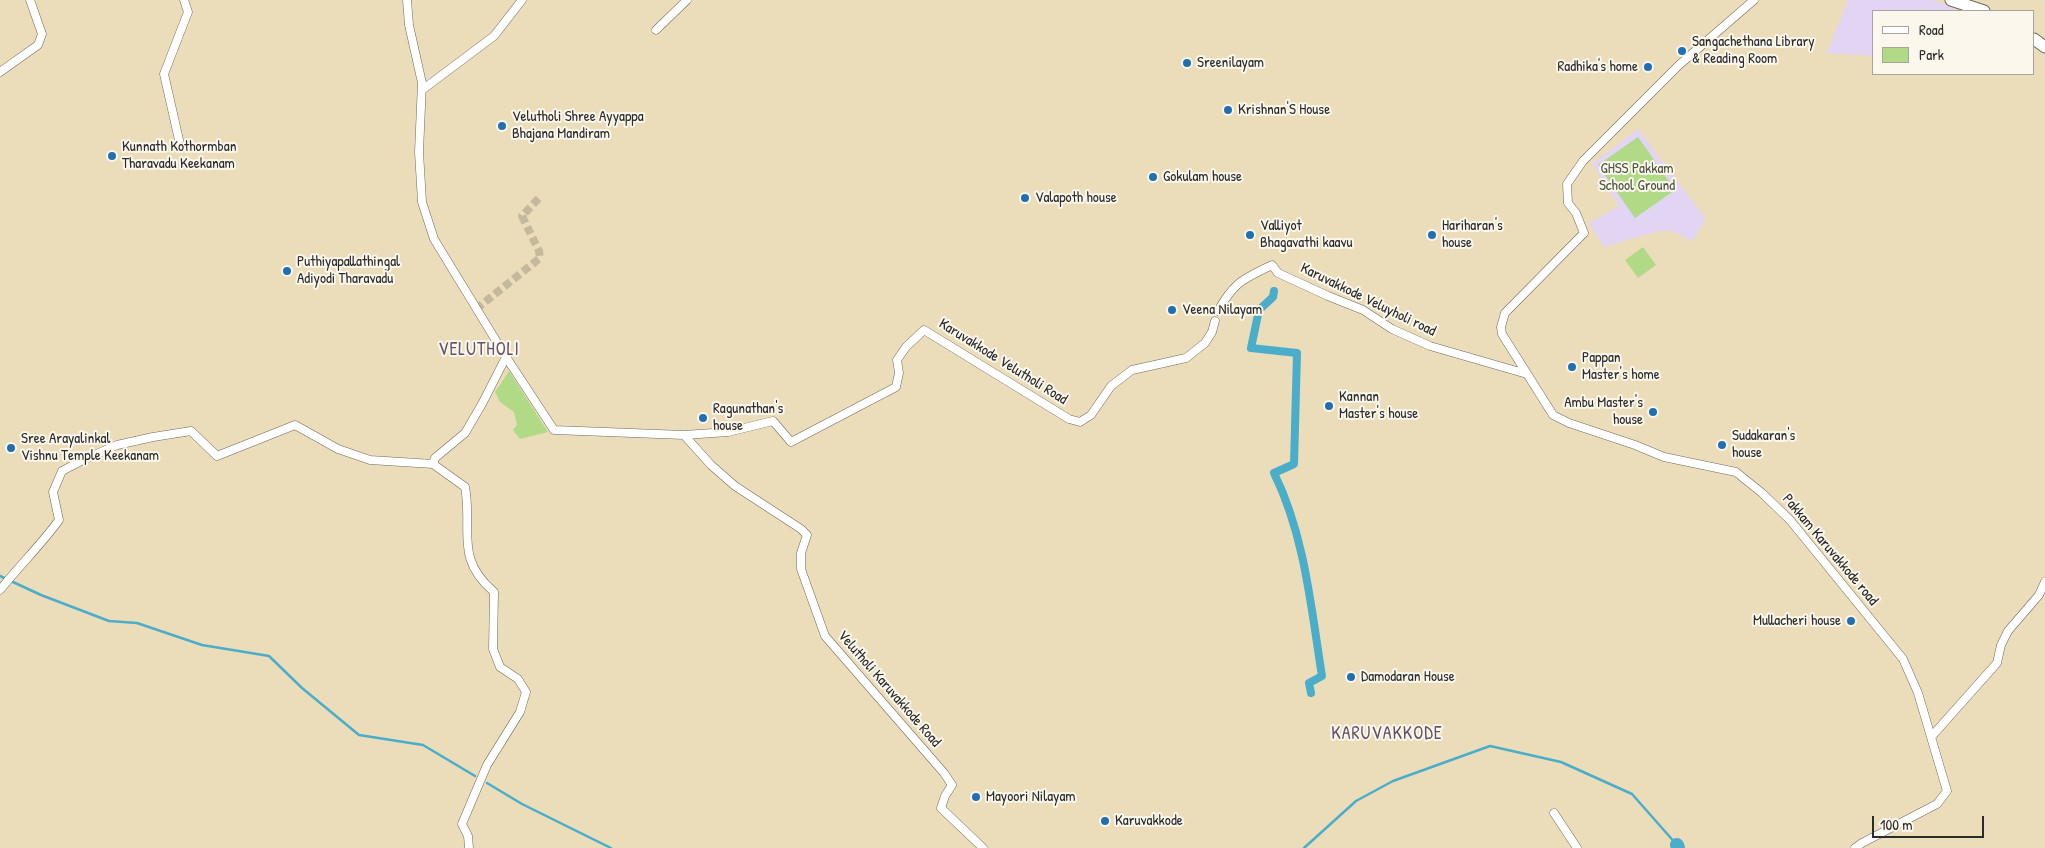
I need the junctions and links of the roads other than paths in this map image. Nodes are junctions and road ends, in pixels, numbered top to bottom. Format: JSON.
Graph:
{"nodes":[{"id":1,"x":30,"y":0,"type":"edge"},
{"id":2,"x":184,"y":0,"type":"edge"},
{"id":3,"x":407,"y":0,"type":"edge"},
{"id":4,"x":522,"y":0,"type":"edge"},
{"id":5,"x":687,"y":0,"type":"edge"},
{"id":6,"x":1754,"y":0,"type":"edge"},
{"id":7,"x":1951,"y":0,"type":"edge"},
{"id":8,"x":1981,"y":10,"type":"edge"},
{"id":9,"x":656,"y":30,"type":"dead end"},
{"id":10,"x":0,"y":72,"type":"edge"},
{"id":11,"x":422,"y":90,"type":"junction"},
{"id":12,"x":179,"y":140,"type":"dead end"},
{"id":13,"x":1218,"y":311,"type":"dead end"},
{"id":14,"x":1215,"y":321,"type":"dead end"},
{"id":15,"x":506,"y":357,"type":"junction"},
{"id":16,"x":1527,"y":374,"type":"junction"},
{"id":17,"x":684,"y":435,"type":"junction"},
{"id":18,"x":433,"y":464,"type":"junction"},
{"id":19,"x":2045,"y":582,"type":"edge"},
{"id":20,"x":2,"y":587,"type":"edge"},
{"id":21,"x":1932,"y":736,"type":"junction"},
{"id":22,"x":1554,"y":814,"type":"dead end"},
{"id":23,"x":469,"y":848,"type":"edge"},
{"id":24,"x":983,"y":848,"type":"edge"},
{"id":25,"x":1577,"y":848,"type":"edge"},
{"id":26,"x":1855,"y":848,"type":"edge"}],
"edges":[{"from":1,"to":10,"type":"street"},
{"from":2,"to":12,"type":"street"},
{"from":3,"to":11,"type":"street"},
{"from":4,"to":11,"type":"street"},
{"from":5,"to":9,"type":"street"},
{"from":6,"to":16,"type":"street","name":"Pakkam Karuvakkode road"},
{"from":7,"to":8,"type":"main road"},
{"from":11,"to":15,"type":"street"},
{"from":13,"to":16,"type":"street","name":"Karuvakkode Veluyholi road"},
{"from":14,"to":17,"type":"street","name":"Karuvakkode Velutholi Road"},
{"from":15,"to":17,"type":"street","name":"Karuvakkode Velutholi Road"},
{"from":15,"to":18,"type":"street"},
{"from":16,"to":21,"type":"street","name":"Pakkam Karuvakkode road"},
{"from":17,"to":24,"type":"street","name":"Velutholi Karuvakkode Road"},
{"from":18,"to":20,"type":"street"},
{"from":18,"to":23,"type":"street"},
{"from":19,"to":21,"type":"street"},
{"from":21,"to":26,"type":"street","name":"Pakkam Karuvakkode road"},
{"from":22,"to":25,"type":"street"}]}
